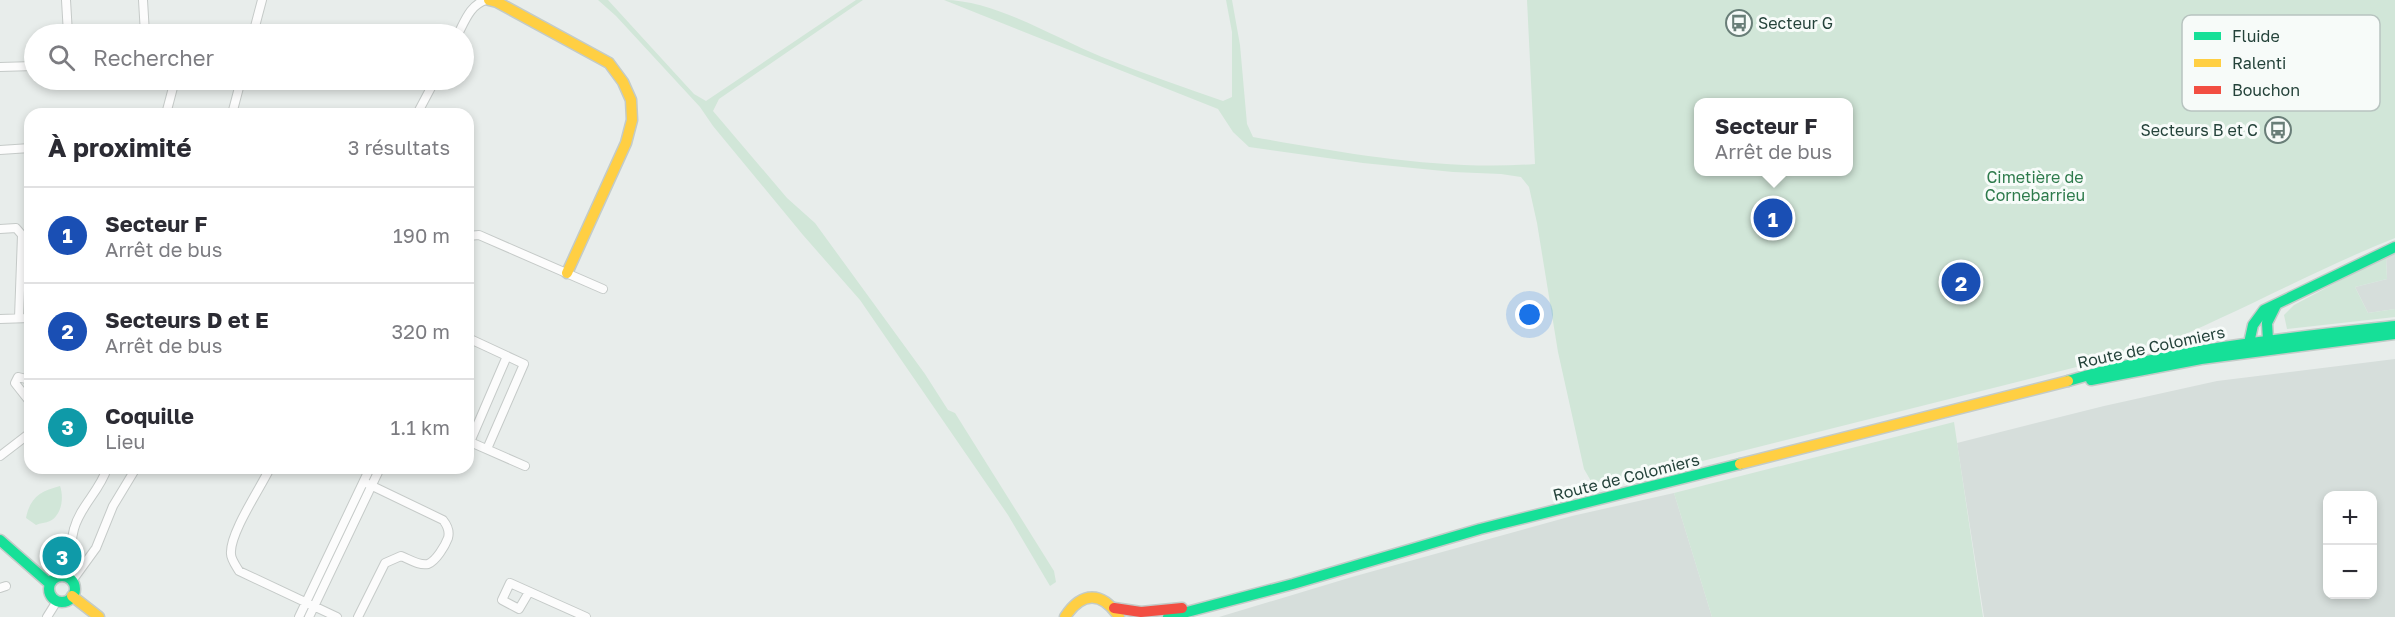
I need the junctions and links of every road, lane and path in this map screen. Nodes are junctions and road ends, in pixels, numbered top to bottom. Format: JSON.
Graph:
{"nodes":[{"id":1,"x":66,"y":0,"type":"edge"},
{"id":2,"x":143,"y":0,"type":"edge"},
{"id":3,"x":262,"y":0,"type":"edge"},
{"id":4,"x":488,"y":0,"type":"edge"},
{"id":5,"x":67,"y":24,"type":"edge"},
{"id":6,"x":144,"y":24,"type":"edge"},
{"id":7,"x":256,"y":24,"type":"edge"},
{"id":8,"x":463,"y":24,"type":"edge"},
{"id":9,"x":24,"y":66,"type":"edge"},
{"id":10,"x":0,"y":67,"type":"edge"},
{"id":11,"x":172,"y":90,"type":"edge"},
{"id":12,"x":238,"y":90,"type":"edge"},
{"id":13,"x":430,"y":90,"type":"edge"},
{"id":14,"x":168,"y":108,"type":"edge"},
{"id":15,"x":234,"y":108,"type":"edge"},
{"id":16,"x":420,"y":108,"type":"edge"},
{"id":17,"x":24,"y":148,"type":"edge"},
{"id":18,"x":0,"y":150,"type":"edge"},
{"id":19,"x":0,"y":229,"type":"edge"},
{"id":20,"x":474,"y":235,"type":"edge"},
{"id":21,"x":2395,"y":247,"type":"edge"},
{"id":22,"x":567,"y":273,"type":"junction"},
{"id":23,"x":603,"y":288,"type":"dead end"},
{"id":24,"x":2277,"y":304,"type":"junction"},
{"id":25,"x":0,"y":318,"type":"edge"},
{"id":26,"x":19,"y":318,"type":"junction"},
{"id":27,"x":24,"y":318,"type":"edge"},
{"id":28,"x":2395,"y":326,"type":"edge"},
{"id":29,"x":2395,"y":334,"type":"edge"},
{"id":30,"x":2268,"y":340,"type":"junction"},
{"id":31,"x":474,"y":341,"type":"edge"},
{"id":32,"x":2253,"y":346,"type":"junction"},
{"id":33,"x":507,"y":356,"type":"junction"},
{"id":34,"x":24,"y":378,"type":"edge"},
{"id":35,"x":24,"y":394,"type":"edge"},
{"id":36,"x":474,"y":430,"type":"edge"},
{"id":37,"x":24,"y":438,"type":"edge"},
{"id":38,"x":474,"y":444,"type":"edge"},
{"id":39,"x":487,"y":450,"type":"junction"},
{"id":40,"x":0,"y":456,"type":"edge"},
{"id":41,"x":525,"y":466,"type":"dead end"},
{"id":42,"x":105,"y":474,"type":"edge"},
{"id":43,"x":132,"y":474,"type":"edge"},
{"id":44,"x":267,"y":474,"type":"edge"},
{"id":45,"x":369,"y":474,"type":"edge"},
{"id":46,"x":375,"y":474,"type":"edge"},
{"id":47,"x":368,"y":483,"type":"junction"},
{"id":48,"x":0,"y":540,"type":"edge"},
{"id":49,"x":61,"y":576,"type":"junction"},
{"id":50,"x":72,"y":581,"type":"junction"},
{"id":51,"x":50,"y":584,"type":"junction"},
{"id":52,"x":529,"y":592,"type":"dead end"},
{"id":53,"x":72,"y":596,"type":"junction"},
{"id":54,"x":57,"y":601,"type":"junction"},
{"id":55,"x":306,"y":602,"type":"junction"},
{"id":56,"x":1215,"y":605,"type":"junction"},
{"id":57,"x":314,"y":607,"type":"junction"},
{"id":58,"x":1117,"y":612,"type":"edge"},
{"id":59,"x":47,"y":617,"type":"edge"},
{"id":60,"x":99,"y":617,"type":"edge"},
{"id":61,"x":299,"y":617,"type":"edge"},
{"id":62,"x":309,"y":617,"type":"edge"},
{"id":63,"x":337,"y":617,"type":"edge"},
{"id":64,"x":358,"y":617,"type":"edge"},
{"id":65,"x":586,"y":617,"type":"edge"},
{"id":66,"x":1064,"y":617,"type":"edge"},
{"id":67,"x":1168,"y":617,"type":"edge"}],
"edges":[{"from":1,"to":5,"type":"street"},
{"from":2,"to":6,"type":"street"},
{"from":3,"to":7,"type":"street"},
{"from":4,"to":8,"type":"street"},
{"from":4,"to":22,"type":"main road"},
{"from":9,"to":10,"type":"street"},
{"from":11,"to":14,"type":"street"},
{"from":12,"to":15,"type":"street"},
{"from":13,"to":16,"type":"street"},
{"from":17,"to":18,"type":"street"},
{"from":19,"to":26,"type":"street"},
{"from":20,"to":22,"type":"street"},
{"from":21,"to":24,"type":"main road","name":"Route de Colomiers"},
{"from":22,"to":23,"type":"street"},
{"from":24,"to":30,"type":"main road"},
{"from":24,"to":32,"type":"main road","name":"Route de Colomiers"},
{"from":25,"to":26,"type":"street"},
{"from":26,"to":27,"type":"street"},
{"from":28,"to":30,"type":"main road"},
{"from":29,"to":32,"type":"main road"},
{"from":30,"to":32,"type":"main road"},
{"from":31,"to":33,"type":"street"},
{"from":32,"to":56,"type":"main road","name":"Route de Colomiers"},
{"from":33,"to":36,"type":"street"},
{"from":33,"to":39,"type":"street"},
{"from":34,"to":35,"type":"street"},
{"from":37,"to":40,"type":"street"},
{"from":38,"to":39,"type":"street"},
{"from":39,"to":41,"type":"street"},
{"from":42,"to":49,"type":"street"},
{"from":43,"to":50,"type":"street"},
{"from":44,"to":55,"type":"street"},
{"from":45,"to":47,"type":"street"},
{"from":46,"to":47,"type":"street"},
{"from":47,"to":55,"type":"street"},
{"from":47,"to":57,"type":"street"},
{"from":47,"to":64,"type":"street"},
{"from":48,"to":51,"type":"main road"},
{"from":49,"to":50,"type":"main road"},
{"from":49,"to":51,"type":"main road"},
{"from":50,"to":53,"type":"main road"},
{"from":51,"to":54,"type":"main road"},
{"from":52,"to":65,"type":"street"},
{"from":53,"to":54,"type":"main road"},
{"from":53,"to":60,"type":"main road"},
{"from":54,"to":59,"type":"street"},
{"from":55,"to":57,"type":"street"},
{"from":55,"to":61,"type":"street"},
{"from":56,"to":58,"type":"main road","name":"Route de Colomiers"},
{"from":56,"to":67,"type":"main road","name":"Route de Colomiers"},
{"from":57,"to":62,"type":"street"},
{"from":57,"to":63,"type":"street"},
{"from":58,"to":66,"type":"main road","name":"Route de Colomiers"}]}
